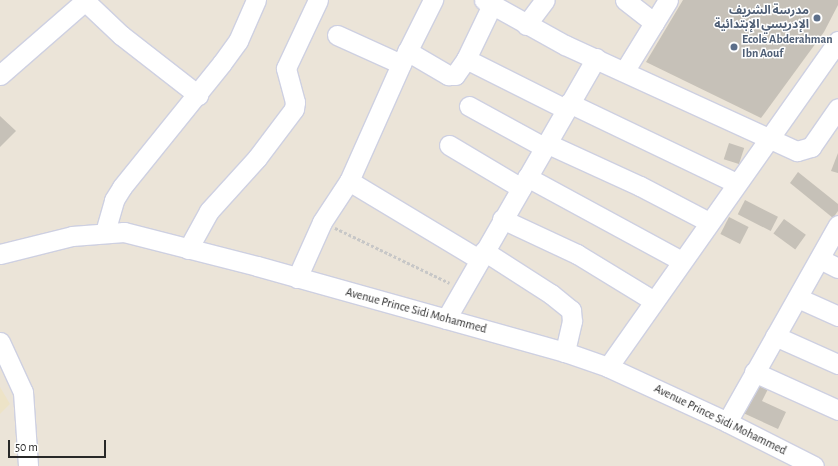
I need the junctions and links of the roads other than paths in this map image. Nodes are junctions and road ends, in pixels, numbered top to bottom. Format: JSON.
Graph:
{"nodes":[{"id":1,"x":256,"y":0,"type":"edge"},
{"id":2,"x":318,"y":0,"type":"edge"},
{"id":3,"x":433,"y":0,"type":"edge"},
{"id":4,"x":545,"y":0,"type":"edge"},
{"id":5,"x":625,"y":0,"type":"edge"},
{"id":6,"x":668,"y":0,"type":"edge"},
{"id":7,"x":85,"y":1,"type":"edge"},
{"id":8,"x":488,"y":3,"type":"edge"},
{"id":9,"x":654,"y":23,"type":"junction"},
{"id":10,"x":526,"y":25,"type":"junction"},
{"id":11,"x":337,"y":34,"type":"dead end"},
{"id":12,"x":838,"y":41,"type":"edge"},
{"id":13,"x":404,"y":58,"type":"junction"},
{"id":14,"x":596,"y":58,"type":"junction"},
{"id":15,"x":466,"y":59,"type":"junction"},
{"id":16,"x":625,"y":70,"type":"junction"},
{"id":17,"x":0,"y":75,"type":"edge"},
{"id":18,"x":198,"y":95,"type":"junction"},
{"id":19,"x":469,"y":106,"type":"dead end"},
{"id":20,"x":568,"y":106,"type":"junction"},
{"id":21,"x":838,"y":108,"type":"edge"},
{"id":22,"x":767,"y":139,"type":"junction"},
{"id":23,"x":449,"y":145,"type":"dead end"},
{"id":24,"x":545,"y":145,"type":"junction"},
{"id":25,"x":349,"y":180,"type":"junction"},
{"id":26,"x":524,"y":182,"type":"junction"},
{"id":27,"x":736,"y":183,"type":"junction"},
{"id":28,"x":502,"y":219,"type":"junction"},
{"id":29,"x":709,"y":222,"type":"junction"},
{"id":30,"x":838,"y":226,"type":"edge"},
{"id":31,"x":104,"y":232,"type":"junction"},
{"id":32,"x":188,"y":249,"type":"junction"},
{"id":33,"x":0,"y":254,"type":"edge"},
{"id":34,"x":482,"y":255,"type":"junction"},
{"id":35,"x":820,"y":259,"type":"junction"},
{"id":36,"x":682,"y":261,"type":"junction"},
{"id":37,"x":838,"y":268,"type":"edge"},
{"id":38,"x":297,"y":278,"type":"junction"},
{"id":39,"x":798,"y":298,"type":"junction"},
{"id":40,"x":654,"y":301,"type":"junction"},
{"id":41,"x":838,"y":316,"type":"edge"},
{"id":42,"x":446,"y":319,"type":"junction"},
{"id":43,"x":775,"y":336,"type":"junction"},
{"id":44,"x":0,"y":342,"type":"edge"},
{"id":45,"x":565,"y":352,"type":"junction"},
{"id":46,"x":838,"y":364,"type":"edge"},
{"id":47,"x":608,"y":367,"type":"junction"},
{"id":48,"x":754,"y":372,"type":"junction"},
{"id":49,"x":838,"y":410,"type":"edge"},
{"id":50,"x":727,"y":422,"type":"junction"},
{"id":51,"x":28,"y":466,"type":"edge"},
{"id":52,"x":814,"y":466,"type":"edge"}],
"edges":[{"from":1,"to":18,"type":"street"},
{"from":2,"to":32,"type":"street"},
{"from":3,"to":13,"type":"street"},
{"from":4,"to":10,"type":"street"},
{"from":5,"to":9,"type":"street"},
{"from":6,"to":9,"type":"street"},
{"from":7,"to":17,"type":"street"},
{"from":7,"to":18,"type":"street"},
{"from":8,"to":10,"type":"street"},
{"from":8,"to":15,"type":"street"},
{"from":9,"to":16,"type":"street"},
{"from":10,"to":14,"type":"street"},
{"from":11,"to":13,"type":"street"},
{"from":12,"to":22,"type":"street"},
{"from":13,"to":15,"type":"street"},
{"from":13,"to":25,"type":"street"},
{"from":14,"to":16,"type":"street"},
{"from":14,"to":20,"type":"street"},
{"from":15,"to":20,"type":"street"},
{"from":16,"to":22,"type":"street"},
{"from":18,"to":31,"type":"street"},
{"from":19,"to":24,"type":"street"},
{"from":20,"to":24,"type":"street"},
{"from":20,"to":27,"type":"street"},
{"from":21,"to":22,"type":"street"},
{"from":22,"to":27,"type":"street"},
{"from":23,"to":26,"type":"street"},
{"from":24,"to":26,"type":"street"},
{"from":24,"to":29,"type":"street"},
{"from":25,"to":34,"type":"street"},
{"from":25,"to":38,"type":"street"},
{"from":26,"to":28,"type":"street"},
{"from":26,"to":36,"type":"street"},
{"from":27,"to":29,"type":"street"},
{"from":28,"to":34,"type":"street"},
{"from":28,"to":40,"type":"street"},
{"from":29,"to":36,"type":"street"},
{"from":30,"to":35,"type":"street"},
{"from":31,"to":32,"type":"street","name":"Avenue Prince Sidi Mohammed"},
{"from":31,"to":33,"type":"street","name":"Avenue Prince Sidi Mohammed"},
{"from":32,"to":38,"type":"street","name":"Avenue Prince Sidi Mohammed"},
{"from":34,"to":42,"type":"street"},
{"from":34,"to":45,"type":"street"},
{"from":35,"to":37,"type":"street"},
{"from":35,"to":39,"type":"street"},
{"from":36,"to":40,"type":"street"},
{"from":38,"to":42,"type":"street","name":"Avenue Prince Sidi Mohammed"},
{"from":39,"to":41,"type":"street"},
{"from":39,"to":43,"type":"street"},
{"from":40,"to":47,"type":"street"},
{"from":42,"to":45,"type":"street","name":"Avenue Prince Sidi Mohammed"},
{"from":43,"to":46,"type":"street"},
{"from":43,"to":48,"type":"street"},
{"from":44,"to":51,"type":"street"},
{"from":45,"to":47,"type":"street","name":"Avenue Prince Sidi Mohammed"},
{"from":47,"to":50,"type":"street","name":"Avenue Prince Sidi Mohammed"},
{"from":48,"to":49,"type":"street"},
{"from":48,"to":50,"type":"street"},
{"from":50,"to":52,"type":"street","name":"Avenue Prince Sidi Mohammed"}]}
